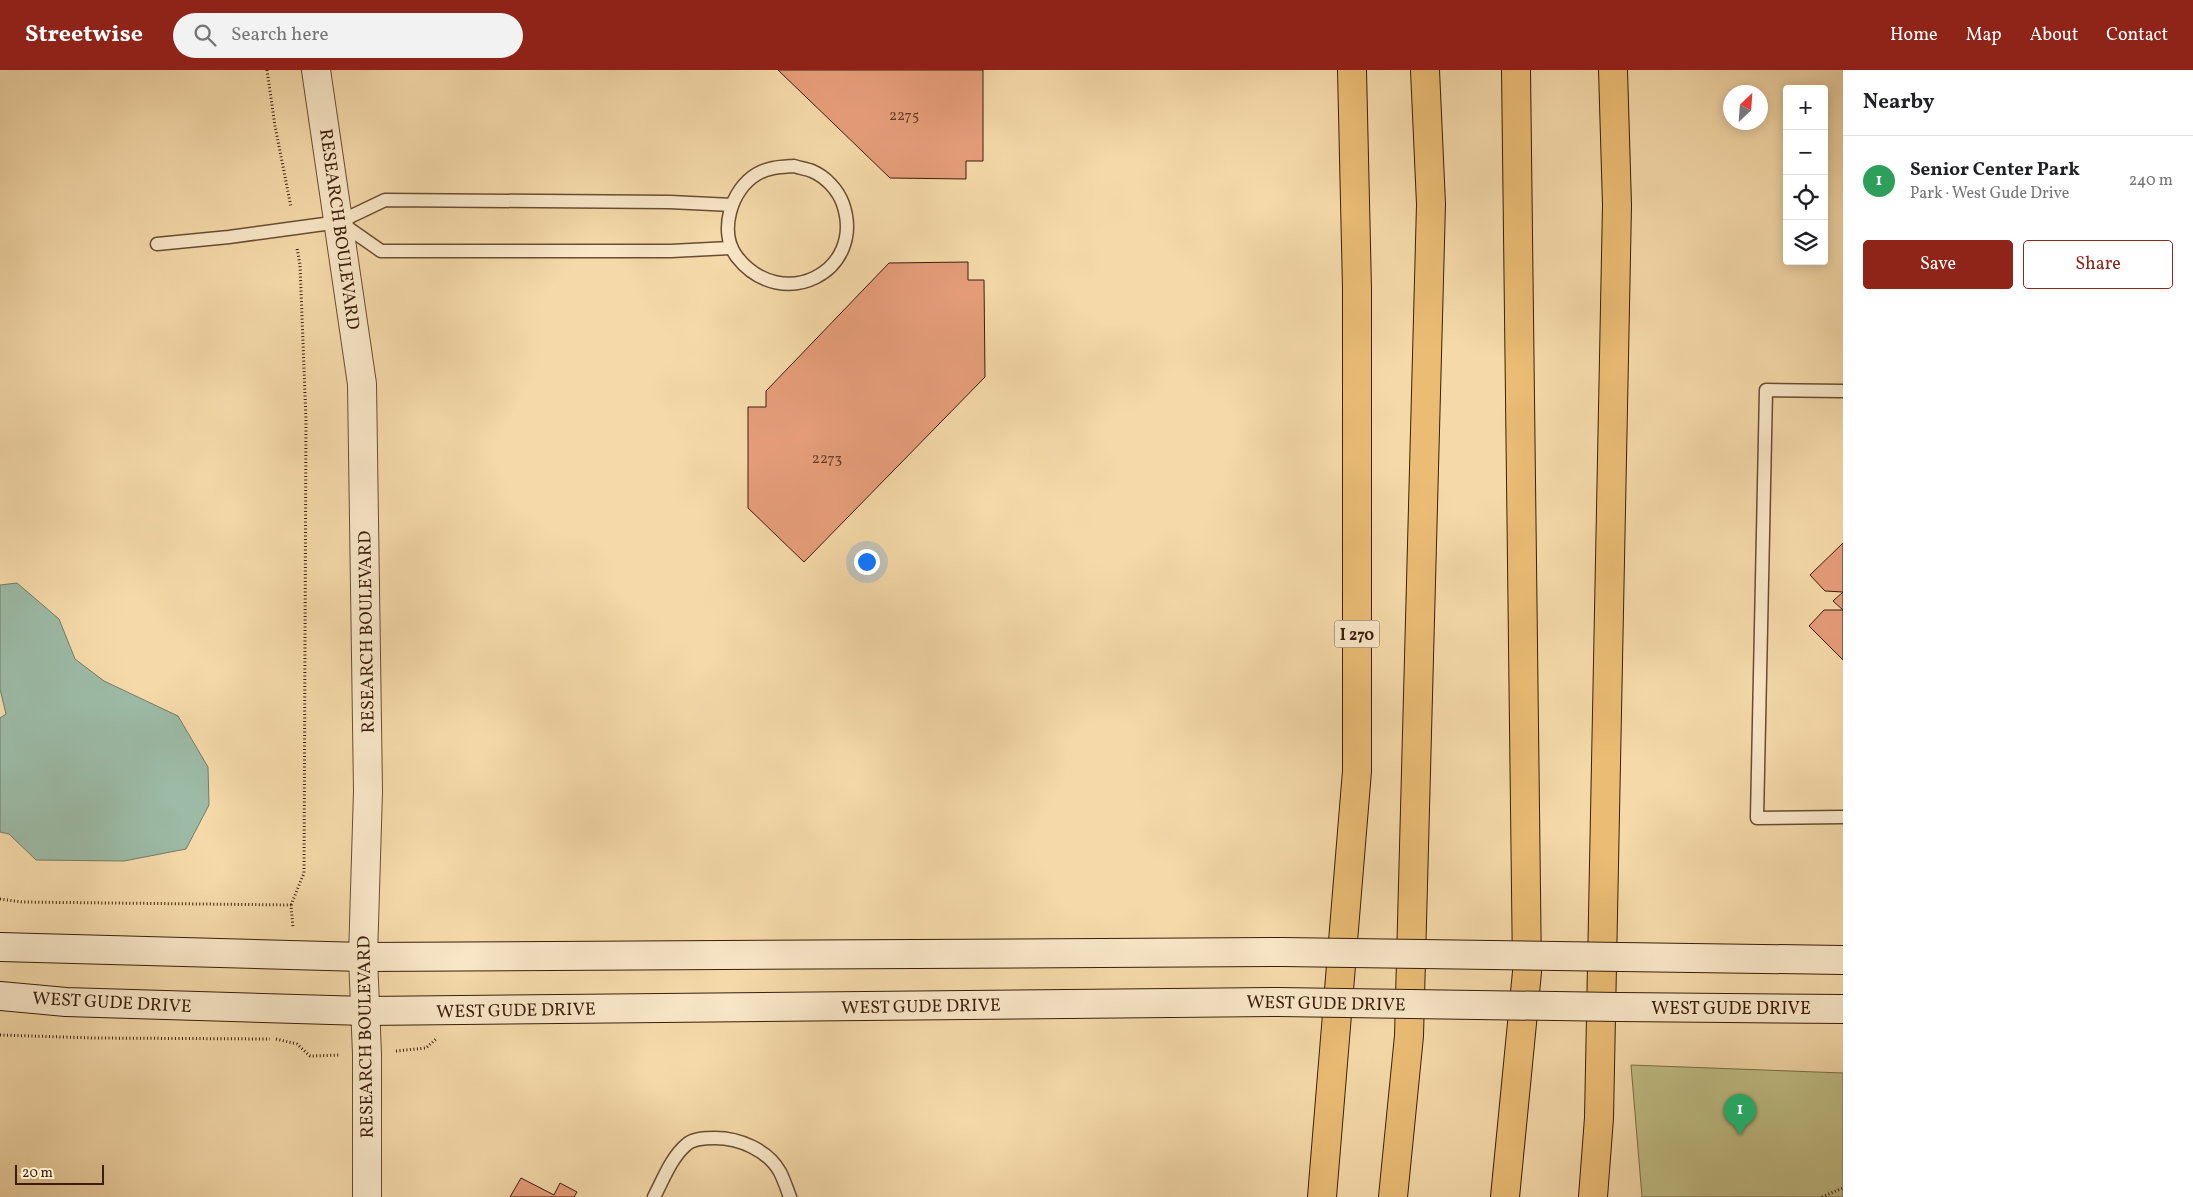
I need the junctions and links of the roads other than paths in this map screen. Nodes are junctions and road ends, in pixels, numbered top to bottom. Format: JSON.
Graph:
{"nodes":[{"id":1,"x":316,"y":70,"type":"edge"},
{"id":2,"x":1352,"y":70,"type":"edge"},
{"id":3,"x":1425,"y":70,"type":"edge"},
{"id":4,"x":1516,"y":70,"type":"edge"},
{"id":5,"x":1613,"y":70,"type":"edge"},
{"id":6,"x":732,"y":205,"type":"junction"},
{"id":7,"x":339,"y":222,"type":"junction"},
{"id":8,"x":157,"y":244,"type":"dead end"},
{"id":9,"x":730,"y":248,"type":"junction"},
{"id":10,"x":1843,"y":391,"type":"edge"},
{"id":11,"x":1843,"y":817,"type":"edge"},
{"id":12,"x":0,"y":947,"type":"edge"},
{"id":13,"x":363,"y":957,"type":"junction"},
{"id":14,"x":1843,"y":960,"type":"edge"},
{"id":15,"x":0,"y":996,"type":"edge"},
{"id":16,"x":1843,"y":1009,"type":"edge"},
{"id":17,"x":365,"y":1011,"type":"junction"},
{"id":18,"x":366,"y":1197,"type":"edge"},
{"id":19,"x":654,"y":1197,"type":"edge"},
{"id":20,"x":790,"y":1197,"type":"edge"},
{"id":21,"x":1322,"y":1197,"type":"edge"},
{"id":22,"x":1393,"y":1197,"type":"edge"},
{"id":23,"x":1505,"y":1197,"type":"edge"},
{"id":24,"x":1593,"y":1197,"type":"edge"}],
"edges":[{"from":1,"to":7,"type":"main road","name":"RESEARCH BOULEVARD"},
{"from":2,"to":21,"type":"highway","number":"I 270"},
{"from":3,"to":22,"type":"highway"},
{"from":4,"to":23,"type":"highway"},
{"from":5,"to":24,"type":"highway"},
{"from":6,"to":7,"type":"lane"},
{"from":6,"to":9,"type":"lane"},
{"from":6,"to":9,"type":"lane"},
{"from":7,"to":8,"type":"lane"},
{"from":7,"to":9,"type":"lane"},
{"from":7,"to":13,"type":"main road","name":"RESEARCH BOULEVARD"},
{"from":10,"to":11,"type":"lane"},
{"from":12,"to":13,"type":"main road"},
{"from":13,"to":14,"type":"main road","bridge":true},
{"from":13,"to":17,"type":"main road","name":"RESEARCH BOULEVARD"},
{"from":15,"to":17,"type":"main road","name":"WEST GUDE DRIVE"},
{"from":16,"to":17,"type":"main road","name":"WEST GUDE DRIVE","bridge":true},
{"from":17,"to":18,"type":"main road","name":"RESEARCH BOULEVARD"},
{"from":19,"to":20,"type":"lane"}]}
